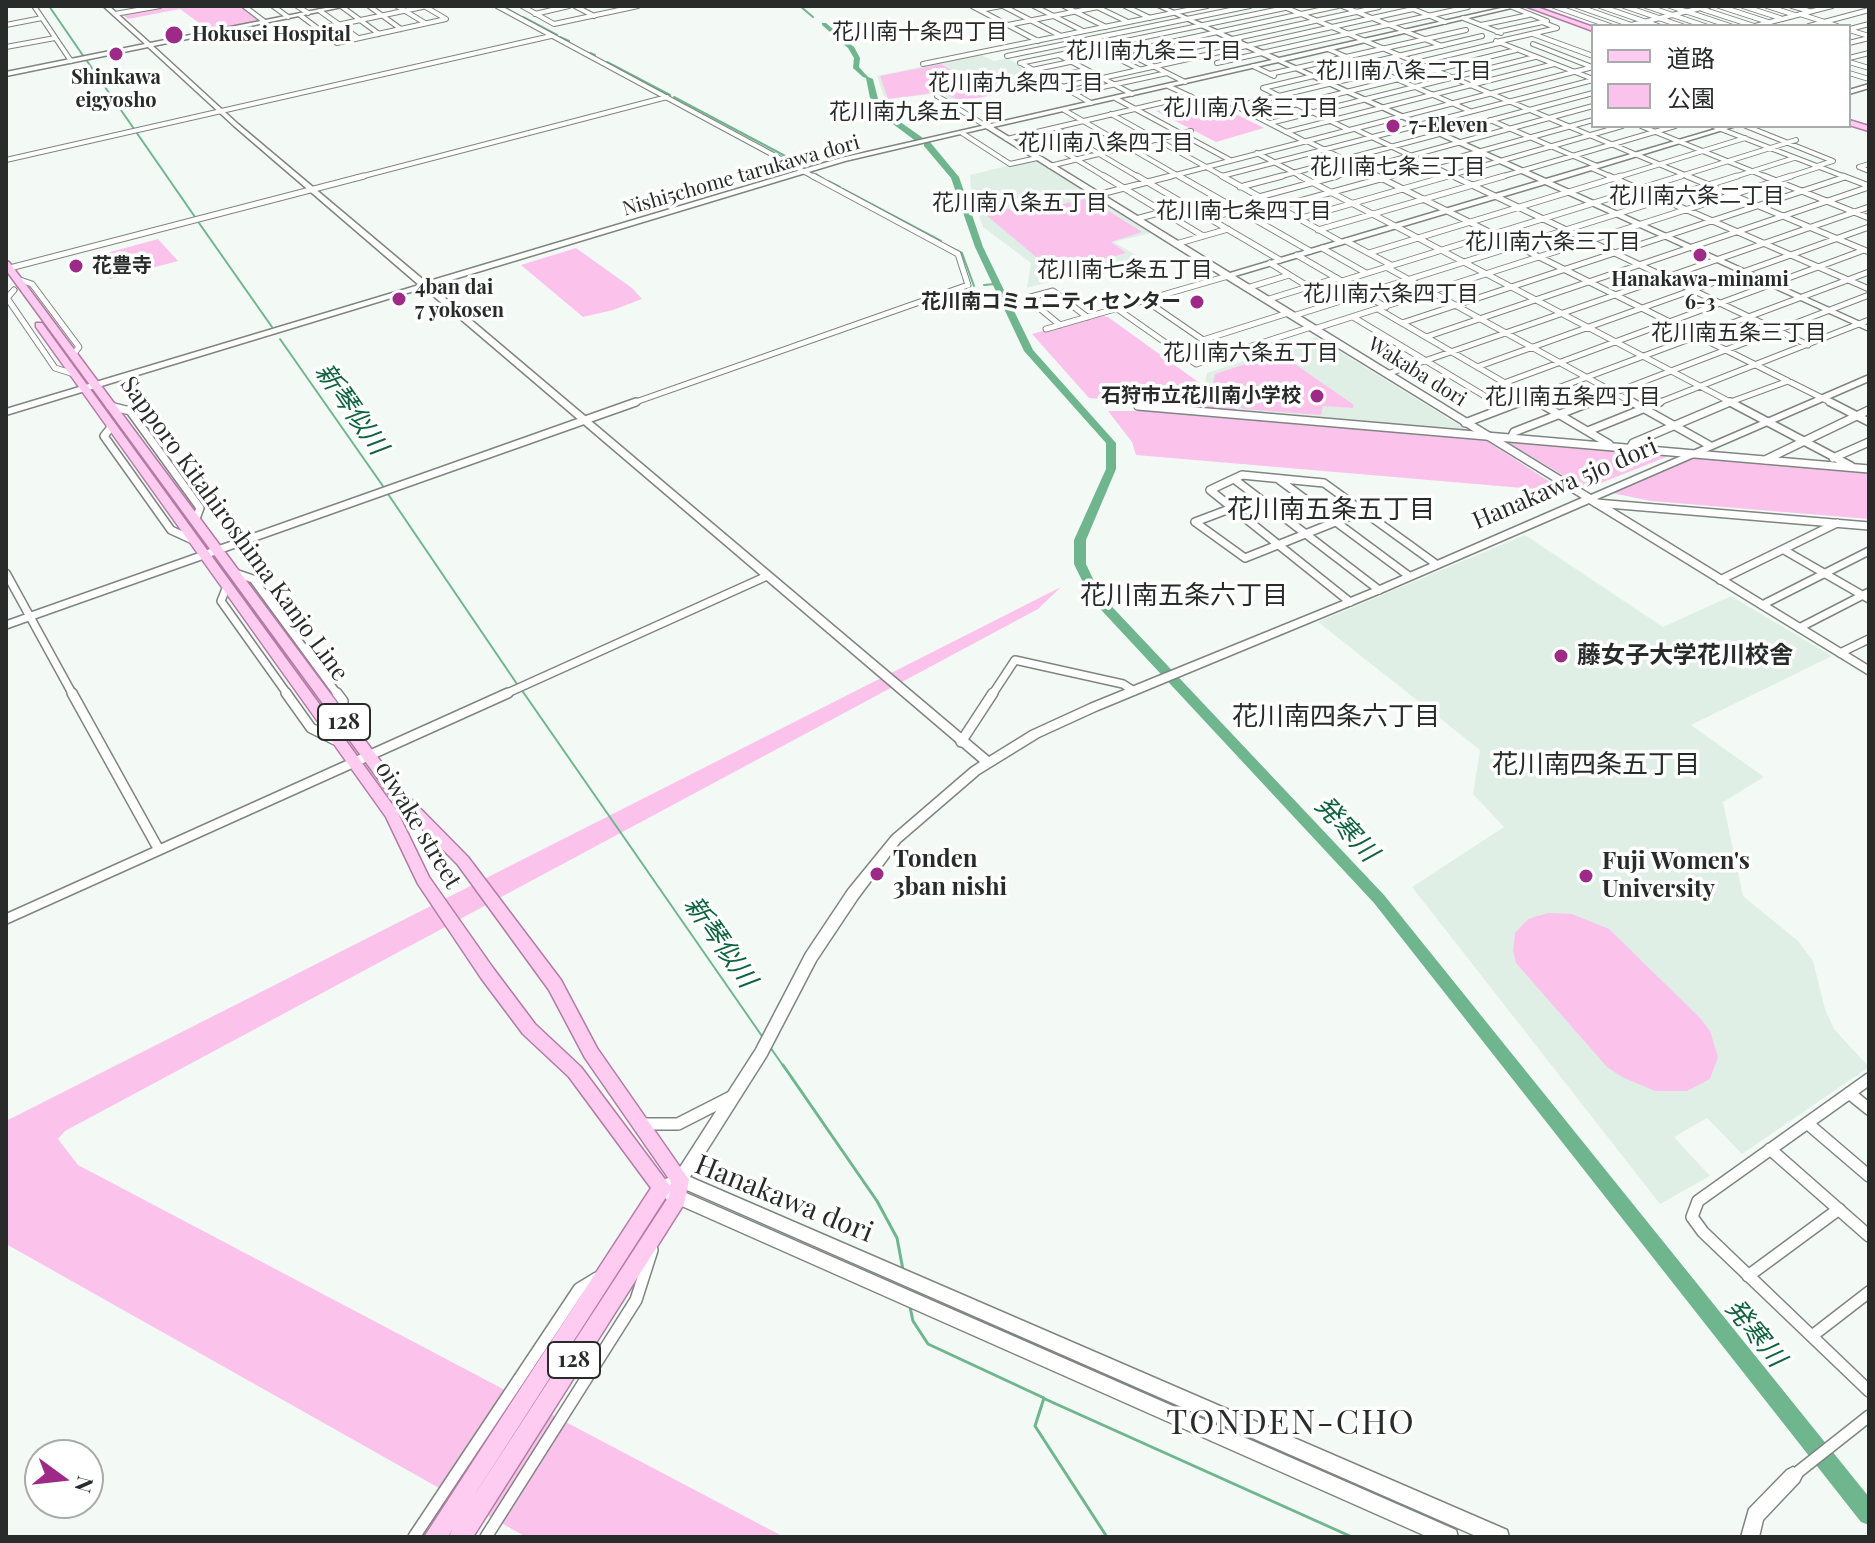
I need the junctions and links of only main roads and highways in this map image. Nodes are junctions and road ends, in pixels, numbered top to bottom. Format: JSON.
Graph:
{"nodes":[{"id":1,"x":1529,"y":10,"type":"edge"},
{"id":2,"x":1591,"y":28,"type":"edge"},
{"id":3,"x":10,"y":275,"type":"edge"},
{"id":4,"x":90,"y":388,"type":"junction"},
{"id":5,"x":212,"y":553,"type":"junction"},
{"id":6,"x":231,"y":579,"type":"junction"},
{"id":7,"x":673,"y":1189,"type":"junction"},
{"id":8,"x":435,"y":1537,"type":"edge"},
{"id":9,"x":460,"y":1537,"type":"edge"}],
"edges":[{"from":1,"to":2,"type":"main road"},
{"from":3,"to":4,"type":"main road","name":"Sapporo Kitahiroshima Kanjo Line","number":"128"},
{"from":3,"to":4,"type":"main road","name":"oiwake street","number":"128"},
{"from":4,"to":5,"type":"main road","name":"Sapporo Kitahiroshima Kanjo Line","number":"128"},
{"from":4,"to":5,"type":"main road","name":"oiwake street","number":"128"},
{"from":5,"to":6,"type":"main road","name":"oiwake street","number":"128"},
{"from":6,"to":7,"type":"main road","name":"Sapporo Kitahiroshima Kanjo Line","number":"128"},
{"from":6,"to":7,"type":"main road","name":"oiwake street","number":"128"},
{"from":7,"to":8,"type":"main road","number":"128"},
{"from":7,"to":9,"type":"main road","number":"128"}]}
